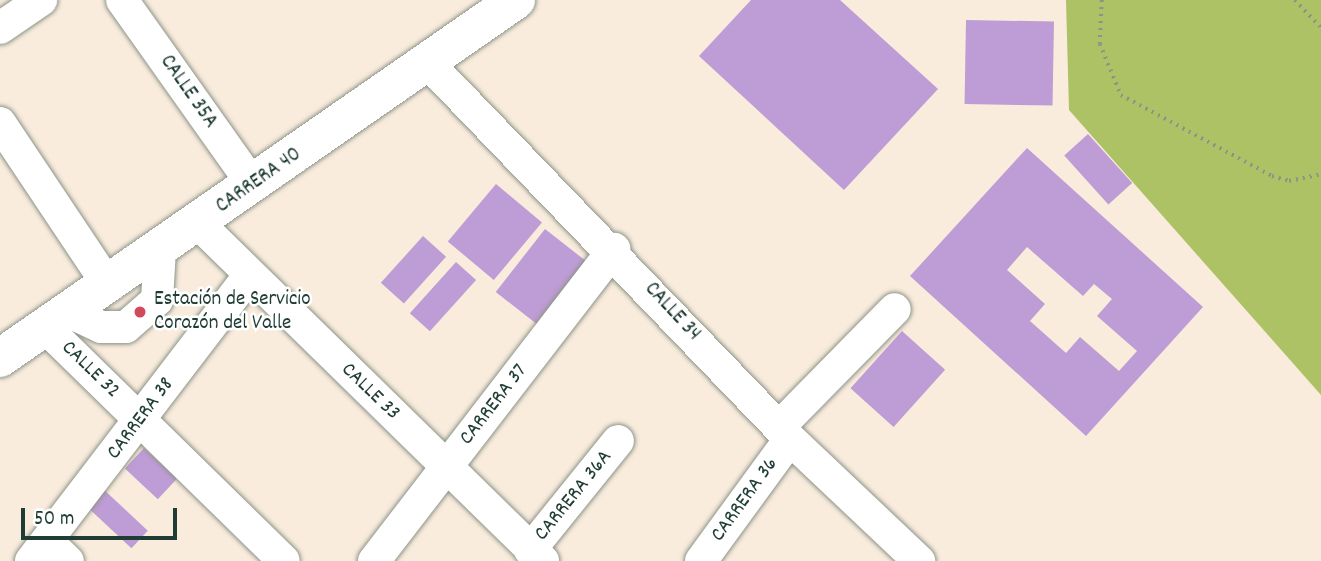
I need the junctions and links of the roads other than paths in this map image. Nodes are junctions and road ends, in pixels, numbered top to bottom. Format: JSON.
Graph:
{"nodes":[{"id":1,"x":41,"y":0,"type":"edge"},
{"id":2,"x":122,"y":0,"type":"edge"},
{"id":3,"x":516,"y":0,"type":"edge"},
{"id":4,"x":0,"y":28,"type":"edge"},
{"id":5,"x":427,"y":62,"type":"junction"},
{"id":6,"x":0,"y":123,"type":"edge"},
{"id":7,"x":253,"y":185,"type":"junction"},
{"id":8,"x":198,"y":223,"type":"junction"},
{"id":9,"x":160,"y":249,"type":"junction"},
{"id":10,"x":614,"y":249,"type":"junction"},
{"id":11,"x":250,"y":275,"type":"junction"},
{"id":12,"x":108,"y":285,"type":"junction"},
{"id":13,"x":895,"y":309,"type":"dead end"},
{"id":14,"x":57,"y":319,"type":"junction"},
{"id":15,"x":0,"y":358,"type":"edge"},
{"id":16,"x":141,"y":421,"type":"junction"},
{"id":17,"x":785,"y":433,"type":"junction"},
{"id":18,"x":618,"y":441,"type":"dead end"},
{"id":19,"x":447,"y":466,"type":"junction"},
{"id":20,"x":48,"y":554,"type":"edge"},
{"id":21,"x":537,"y":557,"type":"edge"},
{"id":22,"x":284,"y":561,"type":"edge"},
{"id":23,"x":374,"y":561,"type":"edge"},
{"id":24,"x":701,"y":561,"type":"edge"},
{"id":25,"x":919,"y":561,"type":"edge"}],
"edges":[{"from":1,"to":4,"type":"street"},
{"from":2,"to":7,"type":"street","name":"CALLE 35A"},
{"from":3,"to":5,"type":"main road","name":"CARRERA 40"},
{"from":5,"to":7,"type":"main road","name":"CARRERA 40"},
{"from":5,"to":10,"type":"street","name":"CALLE 34"},
{"from":6,"to":12,"type":"street"},
{"from":7,"to":8,"type":"main road","name":"CARRERA 40"},
{"from":8,"to":9,"type":"main road","name":"CARRERA 40"},
{"from":8,"to":11,"type":"street","name":"CALLE 33"},
{"from":9,"to":12,"type":"main road","name":"CARRERA 40"},
{"from":9,"to":14,"type":"street"},
{"from":10,"to":17,"type":"street","name":"CALLE 34"},
{"from":10,"to":19,"type":"street","name":"CARRERA 37"},
{"from":11,"to":16,"type":"street","name":"CARRERA 38"},
{"from":11,"to":19,"type":"street","name":"CALLE 33"},
{"from":12,"to":14,"type":"main road","name":"CARRERA 40"},
{"from":13,"to":17,"type":"street","name":"CARRERA 36"},
{"from":14,"to":15,"type":"main road","name":"CARRERA 40"},
{"from":14,"to":16,"type":"street","name":"CALLE 32"},
{"from":16,"to":20,"type":"street","name":"CARRERA 38"},
{"from":16,"to":22,"type":"street","name":"CALLE 32"},
{"from":17,"to":24,"type":"street","name":"CARRERA 36"},
{"from":17,"to":25,"type":"street","name":"CALLE 34"},
{"from":18,"to":21,"type":"street","name":"CARRERA 36A"},
{"from":19,"to":21,"type":"street","name":"CALLE 33"},
{"from":19,"to":23,"type":"street","name":"CARRERA 37"}]}
